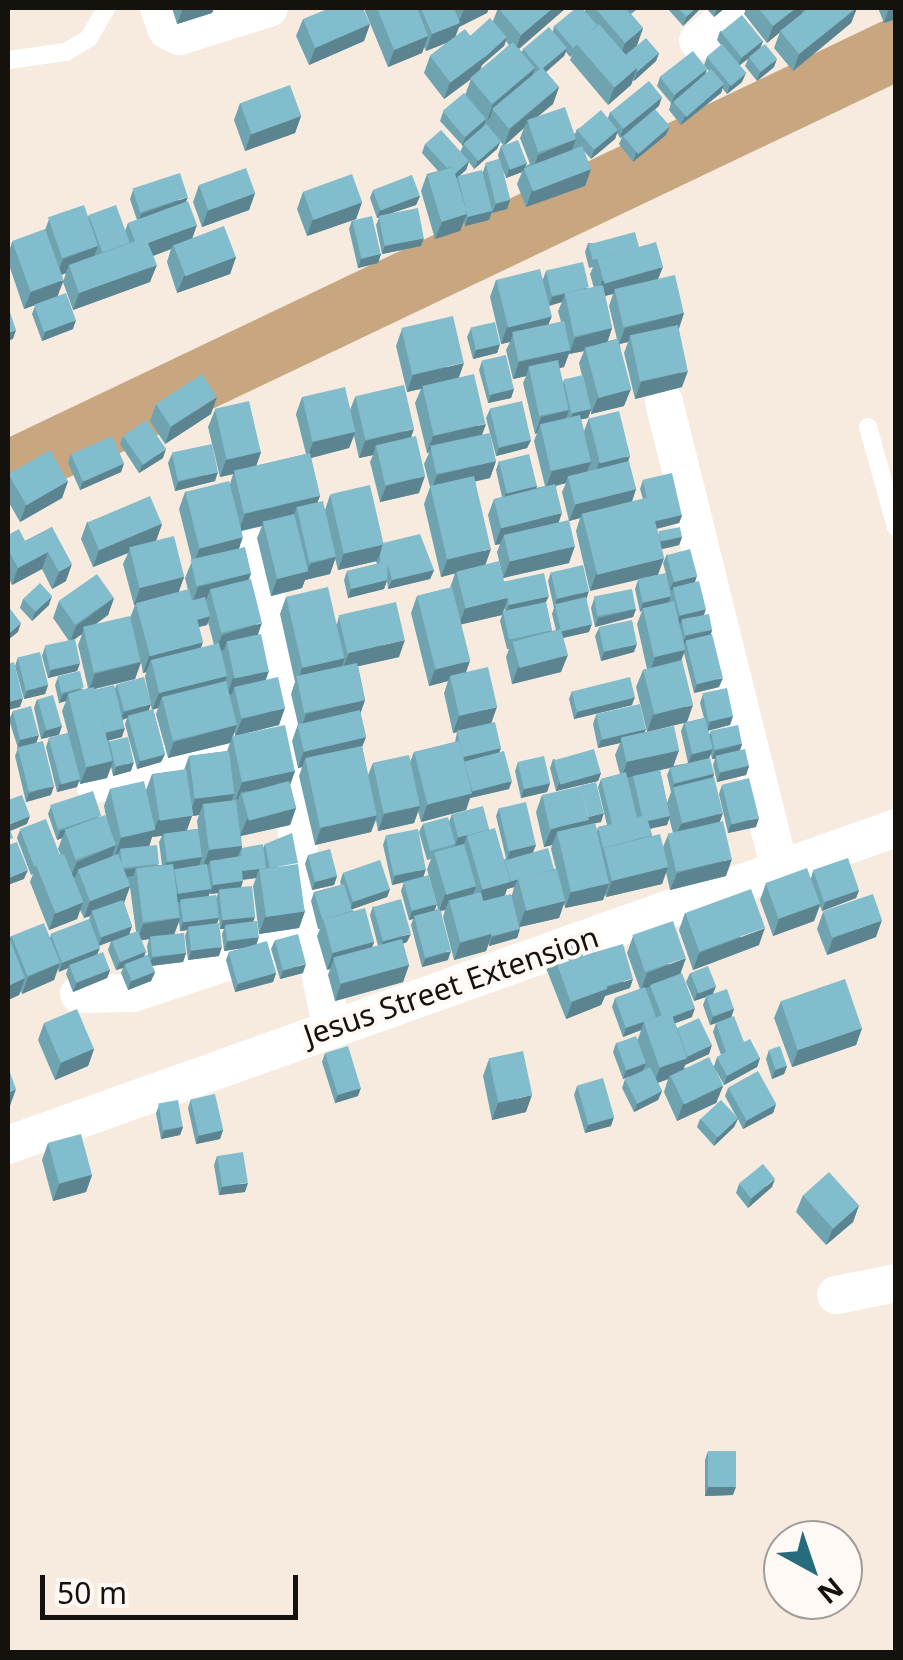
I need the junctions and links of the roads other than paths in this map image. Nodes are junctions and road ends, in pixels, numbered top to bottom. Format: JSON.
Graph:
{"nodes":[{"id":1,"x":106,"y":8,"type":"edge"},
{"id":2,"x":269,"y":8,"type":"edge"},
{"id":3,"x":738,"y":8,"type":"edge"},
{"id":4,"x":169,"y":22,"type":"edge"},
{"id":5,"x":698,"y":41,"type":"dead end"},
{"id":6,"x":8,"y":60,"type":"edge"},
{"id":7,"x":664,"y":402,"type":"dead end"},
{"id":8,"x":868,"y":427,"type":"dead end"},
{"id":9,"x":896,"y":526,"type":"edge"},
{"id":10,"x":252,"y":547,"type":"dead end"},
{"id":11,"x":287,"y":729,"type":"junction"},
{"id":12,"x":95,"y":784,"type":"edge"},
{"id":13,"x":896,"y":828,"type":"edge"},
{"id":14,"x":780,"y":870,"type":"junction"},
{"id":15,"x":312,"y":933,"type":"junction"},
{"id":16,"x":80,"y":994,"type":"edge"},
{"id":17,"x":331,"y":1026,"type":"junction"},
{"id":18,"x":8,"y":1145,"type":"edge"},
{"id":19,"x":896,"y":1283,"type":"edge"},
{"id":20,"x":836,"y":1295,"type":"dead end"}],
"edges":[{"from":1,"to":6,"type":"lane"},
{"from":2,"to":4,"type":"street"},
{"from":3,"to":5,"type":"street"},
{"from":7,"to":14,"type":"street"},
{"from":8,"to":9,"type":"lane"},
{"from":10,"to":11,"type":"street"},
{"from":11,"to":12,"type":"street"},
{"from":11,"to":15,"type":"street"},
{"from":13,"to":14,"type":"street","name":"Jesus Street Extension"},
{"from":14,"to":17,"type":"street","name":"Jesus Street Extension"},
{"from":15,"to":16,"type":"street"},
{"from":15,"to":17,"type":"street"},
{"from":17,"to":18,"type":"street","name":"Jesus Street Extension"},
{"from":19,"to":20,"type":"street"}]}
